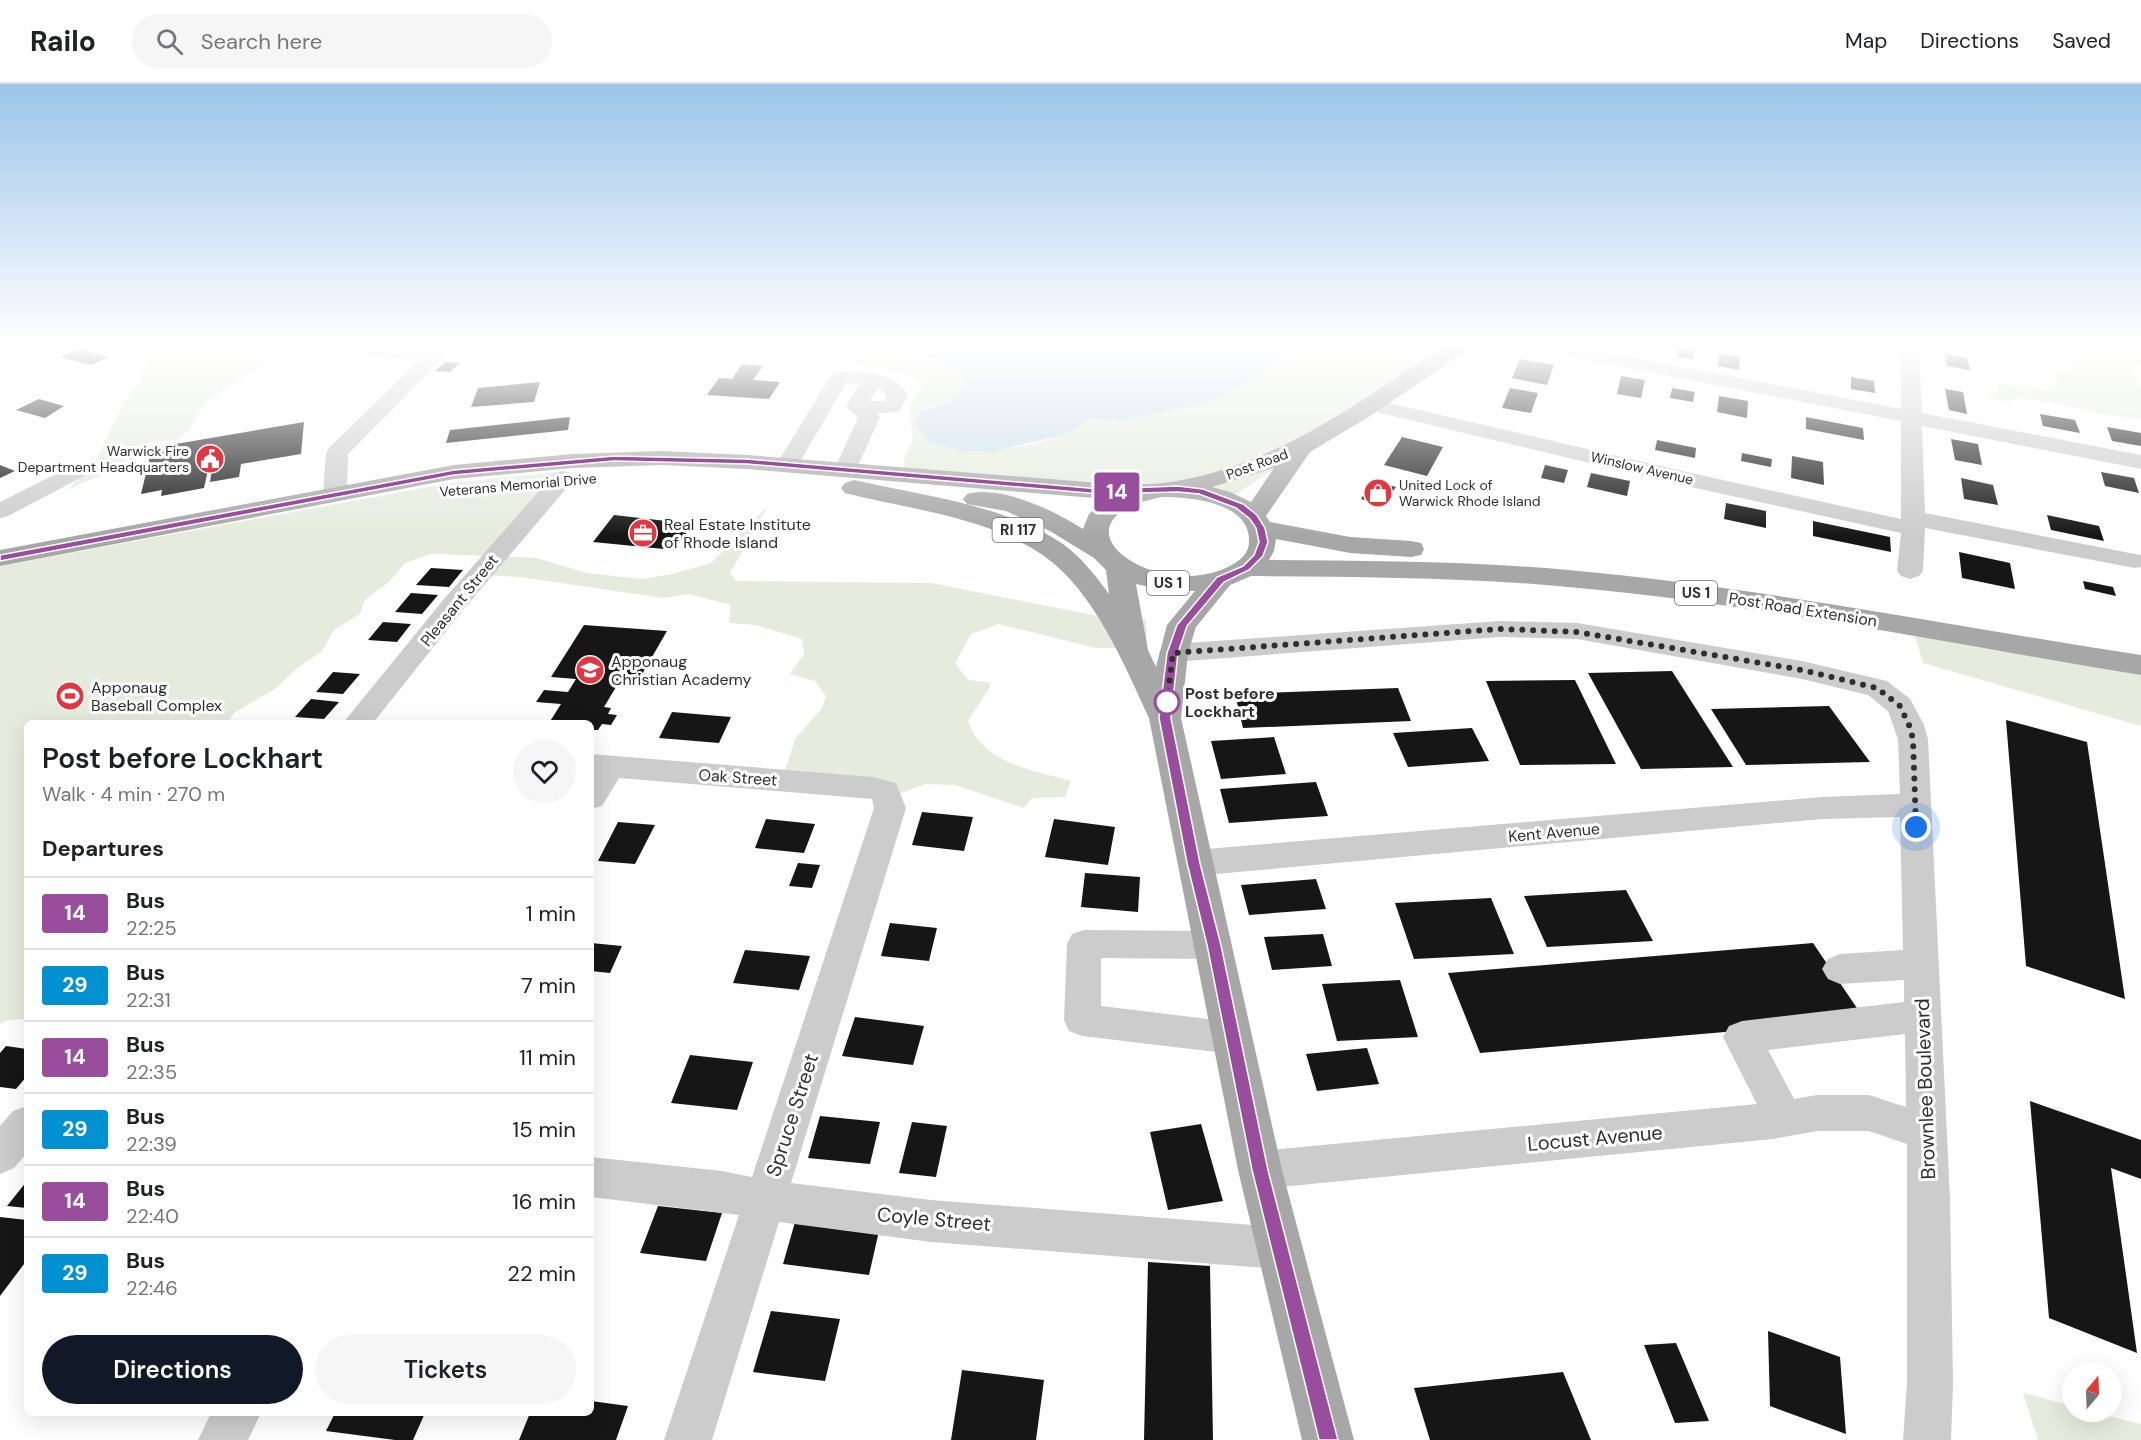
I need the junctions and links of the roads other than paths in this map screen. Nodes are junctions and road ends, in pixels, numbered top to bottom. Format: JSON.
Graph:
{"nodes":[{"id":1,"x":379,"y":409,"type":"edge"},
{"id":2,"x":821,"y":409,"type":"edge"},
{"id":3,"x":879,"y":409,"type":"edge"},
{"id":4,"x":1365,"y":409,"type":"edge"},
{"id":5,"x":1392,"y":409,"type":"edge"},
{"id":6,"x":1868,"y":409,"type":"edge"},
{"id":7,"x":1912,"y":409,"type":"edge"},
{"id":8,"x":862,"y":411,"type":"junction"},
{"id":9,"x":818,"y":414,"type":"junction"},
{"id":10,"x":1912,"y":418,"type":"junction"},
{"id":11,"x":1301,"y":447,"type":"junction"},
{"id":12,"x":2141,"y":462,"type":"edge"},
{"id":13,"x":787,"y":465,"type":"junction"},
{"id":14,"x":80,"y":469,"type":"dead end"},
{"id":15,"x":563,"y":478,"type":"junction"},
{"id":16,"x":849,"y":479,"type":"junction"},
{"id":17,"x":1178,"y":489,"type":"junction"},
{"id":18,"x":1147,"y":492,"type":"junction"},
{"id":19,"x":336,"y":494,"type":"junction"},
{"id":20,"x":0,"y":511,"type":"edge"},
{"id":21,"x":1257,"y":522,"type":"junction"},
{"id":22,"x":1912,"y":523,"type":"junction"},
{"id":23,"x":0,"y":558,"type":"edge"},
{"id":24,"x":1110,"y":559,"type":"junction"},
{"id":25,"x":2135,"y":561,"type":"dead end"},
{"id":26,"x":1910,"y":571,"type":"dead end"},
{"id":27,"x":1233,"y":574,"type":"junction"},
{"id":28,"x":0,"y":576,"type":"edge"},
{"id":29,"x":2141,"y":641,"type":"edge"},
{"id":30,"x":1134,"y":650,"type":"junction"},
{"id":31,"x":1173,"y":653,"type":"junction"},
{"id":32,"x":2141,"y":665,"type":"edge"},
{"id":33,"x":1165,"y":718,"type":"junction"},
{"id":34,"x":359,"y":720,"type":"edge"},
{"id":35,"x":601,"y":766,"type":"edge"},
{"id":36,"x":594,"y":788,"type":"edge"},
{"id":37,"x":885,"y":791,"type":"joint"},
{"id":38,"x":1915,"y":805,"type":"junction"},
{"id":39,"x":1194,"y":863,"type":"junction"},
{"id":40,"x":1214,"y":945,"type":"junction"},
{"id":41,"x":1920,"y":964,"type":"junction"},
{"id":42,"x":1840,"y":969,"type":"dead end"},
{"id":43,"x":1922,"y":1016,"type":"junction"},
{"id":44,"x":1233,"y":1038,"type":"junction"},
{"id":45,"x":1784,"y":1119,"type":"junction"},
{"id":46,"x":24,"y":1127,"type":"edge"},
{"id":47,"x":1927,"y":1132,"type":"junction"},
{"id":48,"x":0,"y":1155,"type":"edge"},
{"id":49,"x":1260,"y":1170,"type":"junction"},
{"id":50,"x":594,"y":1177,"type":"edge"},
{"id":51,"x":765,"y":1200,"type":"junction"},
{"id":52,"x":1278,"y":1248,"type":"junction"},
{"id":53,"x":236,"y":1416,"type":"edge"},
{"id":54,"x":222,"y":1440,"type":"edge"},
{"id":55,"x":688,"y":1440,"type":"edge"},
{"id":56,"x":1328,"y":1440,"type":"edge"},
{"id":57,"x":1927,"y":1440,"type":"edge"}],
"edges":[{"from":1,"to":19,"type":"street"},
{"from":2,"to":9,"type":"street"},
{"from":3,"to":8,"type":"street"},
{"from":4,"to":11,"type":"main road","name":"Post Road"},
{"from":5,"to":22,"type":"street","name":"Winslow Avenue"},
{"from":6,"to":10,"type":"street"},
{"from":7,"to":10,"type":"street"},
{"from":8,"to":9,"type":"street"},
{"from":8,"to":16,"type":"street"},
{"from":9,"to":13,"type":"street"},
{"from":10,"to":12,"type":"street"},
{"from":10,"to":22,"type":"street"},
{"from":11,"to":17,"type":"main road","name":"Post Road"},
{"from":11,"to":21,"type":"main road","name":"Post Road"},
{"from":13,"to":16,"type":"main road","name":"Veterans Memorial Drive","number":"US 1"},
{"from":13,"to":19,"type":"main road","name":"Veterans Memorial Drive","number":"US 1"},
{"from":14,"to":20,"type":"street"},
{"from":15,"to":16,"type":"main road","name":"Veterans Memorial Drive","number":"US 1"},
{"from":15,"to":28,"type":"main road","name":"Veterans Memorial Drive","number":"US 1"},
{"from":15,"to":34,"type":"street","name":"Pleasant Street"},
{"from":16,"to":18,"type":"main road","name":"Veterans Memorial Drive","number":"US 1"},
{"from":16,"to":24,"type":"main road","name":"Veterans Memorial Drive","number":"US 1"},
{"from":16,"to":30,"type":"main road","number":"RI 117"},
{"from":17,"to":18,"type":"main road","name":"Post Road","number":"US 1"},
{"from":17,"to":21,"type":"main road","name":"Post Road","number":"US 1"},
{"from":18,"to":24,"type":"main road","name":"Post Road"},
{"from":19,"to":23,"type":"main road","name":"Veterans Memorial Drive","number":"US 1"},
{"from":21,"to":27,"type":"main road","name":"Post Road"},
{"from":21,"to":29,"type":"main road","name":"Post Road Extension","number":"US 1"},
{"from":22,"to":25,"type":"street","name":"Winslow Avenue"},
{"from":22,"to":26,"type":"street"},
{"from":24,"to":27,"type":"main road","number":"US 1"},
{"from":24,"to":30,"type":"main road"},
{"from":27,"to":31,"type":"main road","number":"RI 117"},
{"from":27,"to":32,"type":"main road","name":"Post Road Extension","number":"US 1"},
{"from":30,"to":33,"type":"main road","number":"RI 117"},
{"from":31,"to":33,"type":"main road","number":"RI 117"},
{"from":31,"to":38,"type":"street","name":"Brownlee Boulevard"},
{"from":33,"to":39,"type":"main road","number":"RI 117"},
{"from":35,"to":36,"type":"street"},
{"from":35,"to":37,"type":"street","name":"Oak Street"},
{"from":37,"to":51,"type":"street","name":"Spruce Street"},
{"from":38,"to":39,"type":"street","name":"Kent Avenue"},
{"from":38,"to":41,"type":"street","name":"Brownlee Boulevard"},
{"from":39,"to":40,"type":"main road","number":"RI 117"},
{"from":40,"to":44,"type":"main road","number":"RI 117"},
{"from":40,"to":44,"type":"street"},
{"from":41,"to":42,"type":"street"},
{"from":41,"to":43,"type":"street","name":"Brownlee Boulevard"},
{"from":43,"to":45,"type":"street"},
{"from":43,"to":47,"type":"street","name":"Brownlee Boulevard"},
{"from":44,"to":49,"type":"main road","number":"RI 117"},
{"from":45,"to":47,"type":"street","name":"Locust Avenue"},
{"from":45,"to":49,"type":"street","name":"Locust Avenue"},
{"from":46,"to":48,"type":"street"},
{"from":47,"to":57,"type":"street","name":"Brownlee Boulevard"},
{"from":49,"to":52,"type":"main road","number":"RI 117"},
{"from":50,"to":51,"type":"street","name":"Coyle Street"},
{"from":51,"to":52,"type":"street","name":"Coyle Street"},
{"from":51,"to":55,"type":"street","name":"Spruce Street"},
{"from":52,"to":56,"type":"main road","number":"RI 117"},
{"from":53,"to":54,"type":"street"}]}
